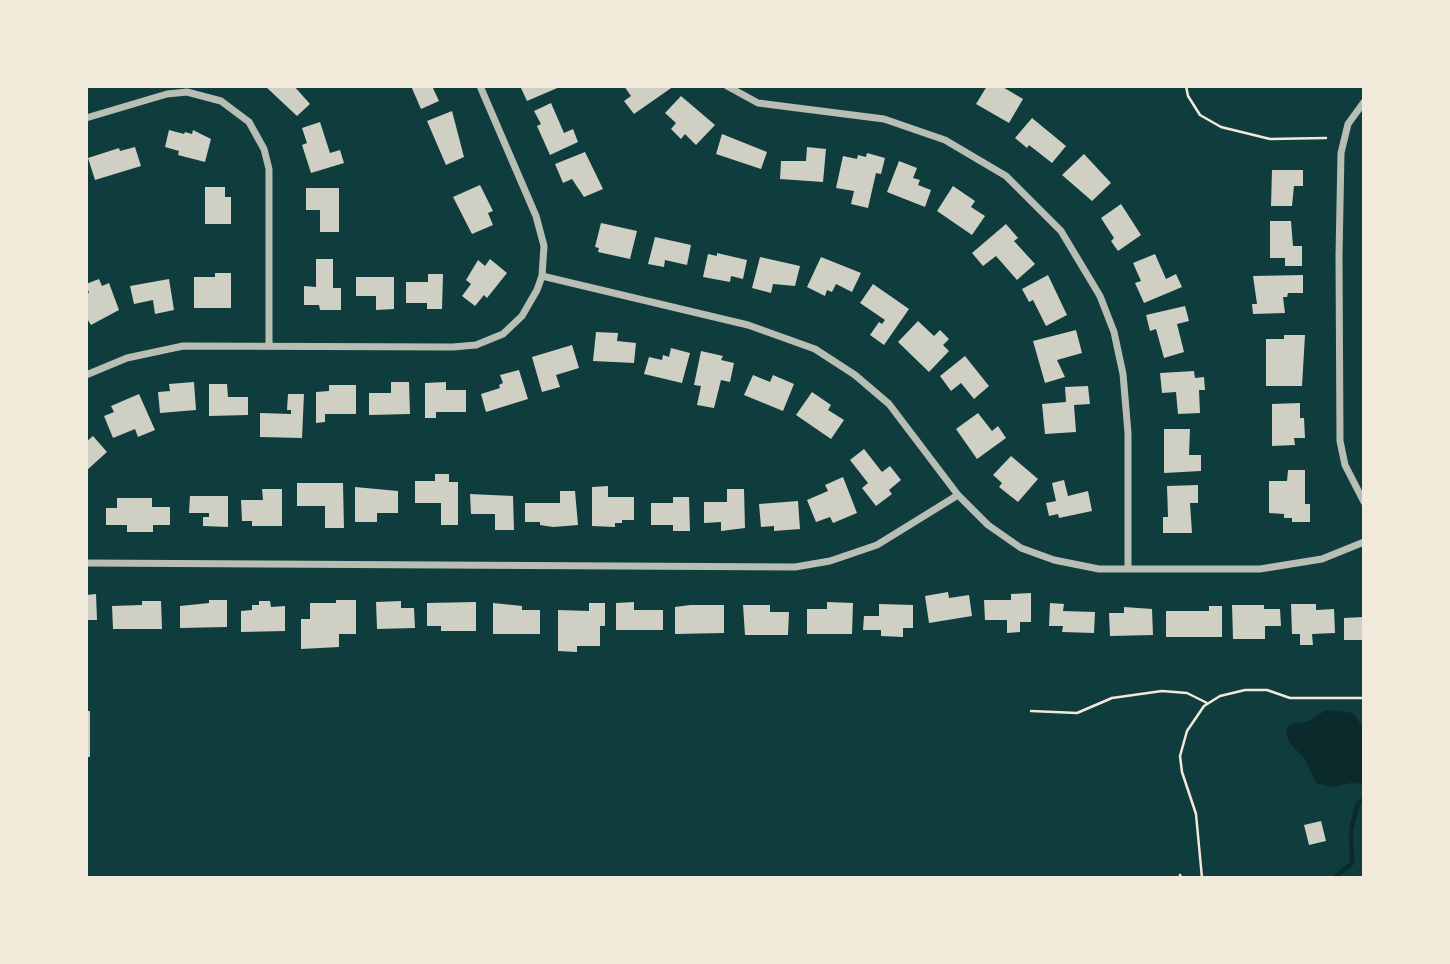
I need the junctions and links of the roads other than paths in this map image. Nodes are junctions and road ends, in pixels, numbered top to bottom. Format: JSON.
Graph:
{"nodes":[{"id":1,"x":480,"y":86,"type":"edge"},
{"id":2,"x":727,"y":86,"type":"edge"},
{"id":3,"x":1364,"y":102,"type":"edge"},
{"id":4,"x":86,"y":118,"type":"edge"},
{"id":5,"x":542,"y":276,"type":"junction"},
{"id":6,"x":269,"y":346,"type":"junction"},
{"id":7,"x":86,"y":375,"type":"edge"},
{"id":8,"x":958,"y":495,"type":"junction"},
{"id":9,"x":1364,"y":502,"type":"edge"},
{"id":10,"x":1364,"y":542,"type":"edge"},
{"id":11,"x":86,"y":563,"type":"edge"},
{"id":12,"x":1128,"y":569,"type":"junction"}],
"edges":[{"from":1,"to":5,"type":"street"},
{"from":2,"to":12,"type":"street"},
{"from":3,"to":9,"type":"street"},
{"from":4,"to":6,"type":"street"},
{"from":5,"to":6,"type":"street"},
{"from":5,"to":8,"type":"street"},
{"from":6,"to":7,"type":"street"},
{"from":8,"to":11,"type":"street"},
{"from":8,"to":12,"type":"street"},
{"from":10,"to":12,"type":"street"}]}
